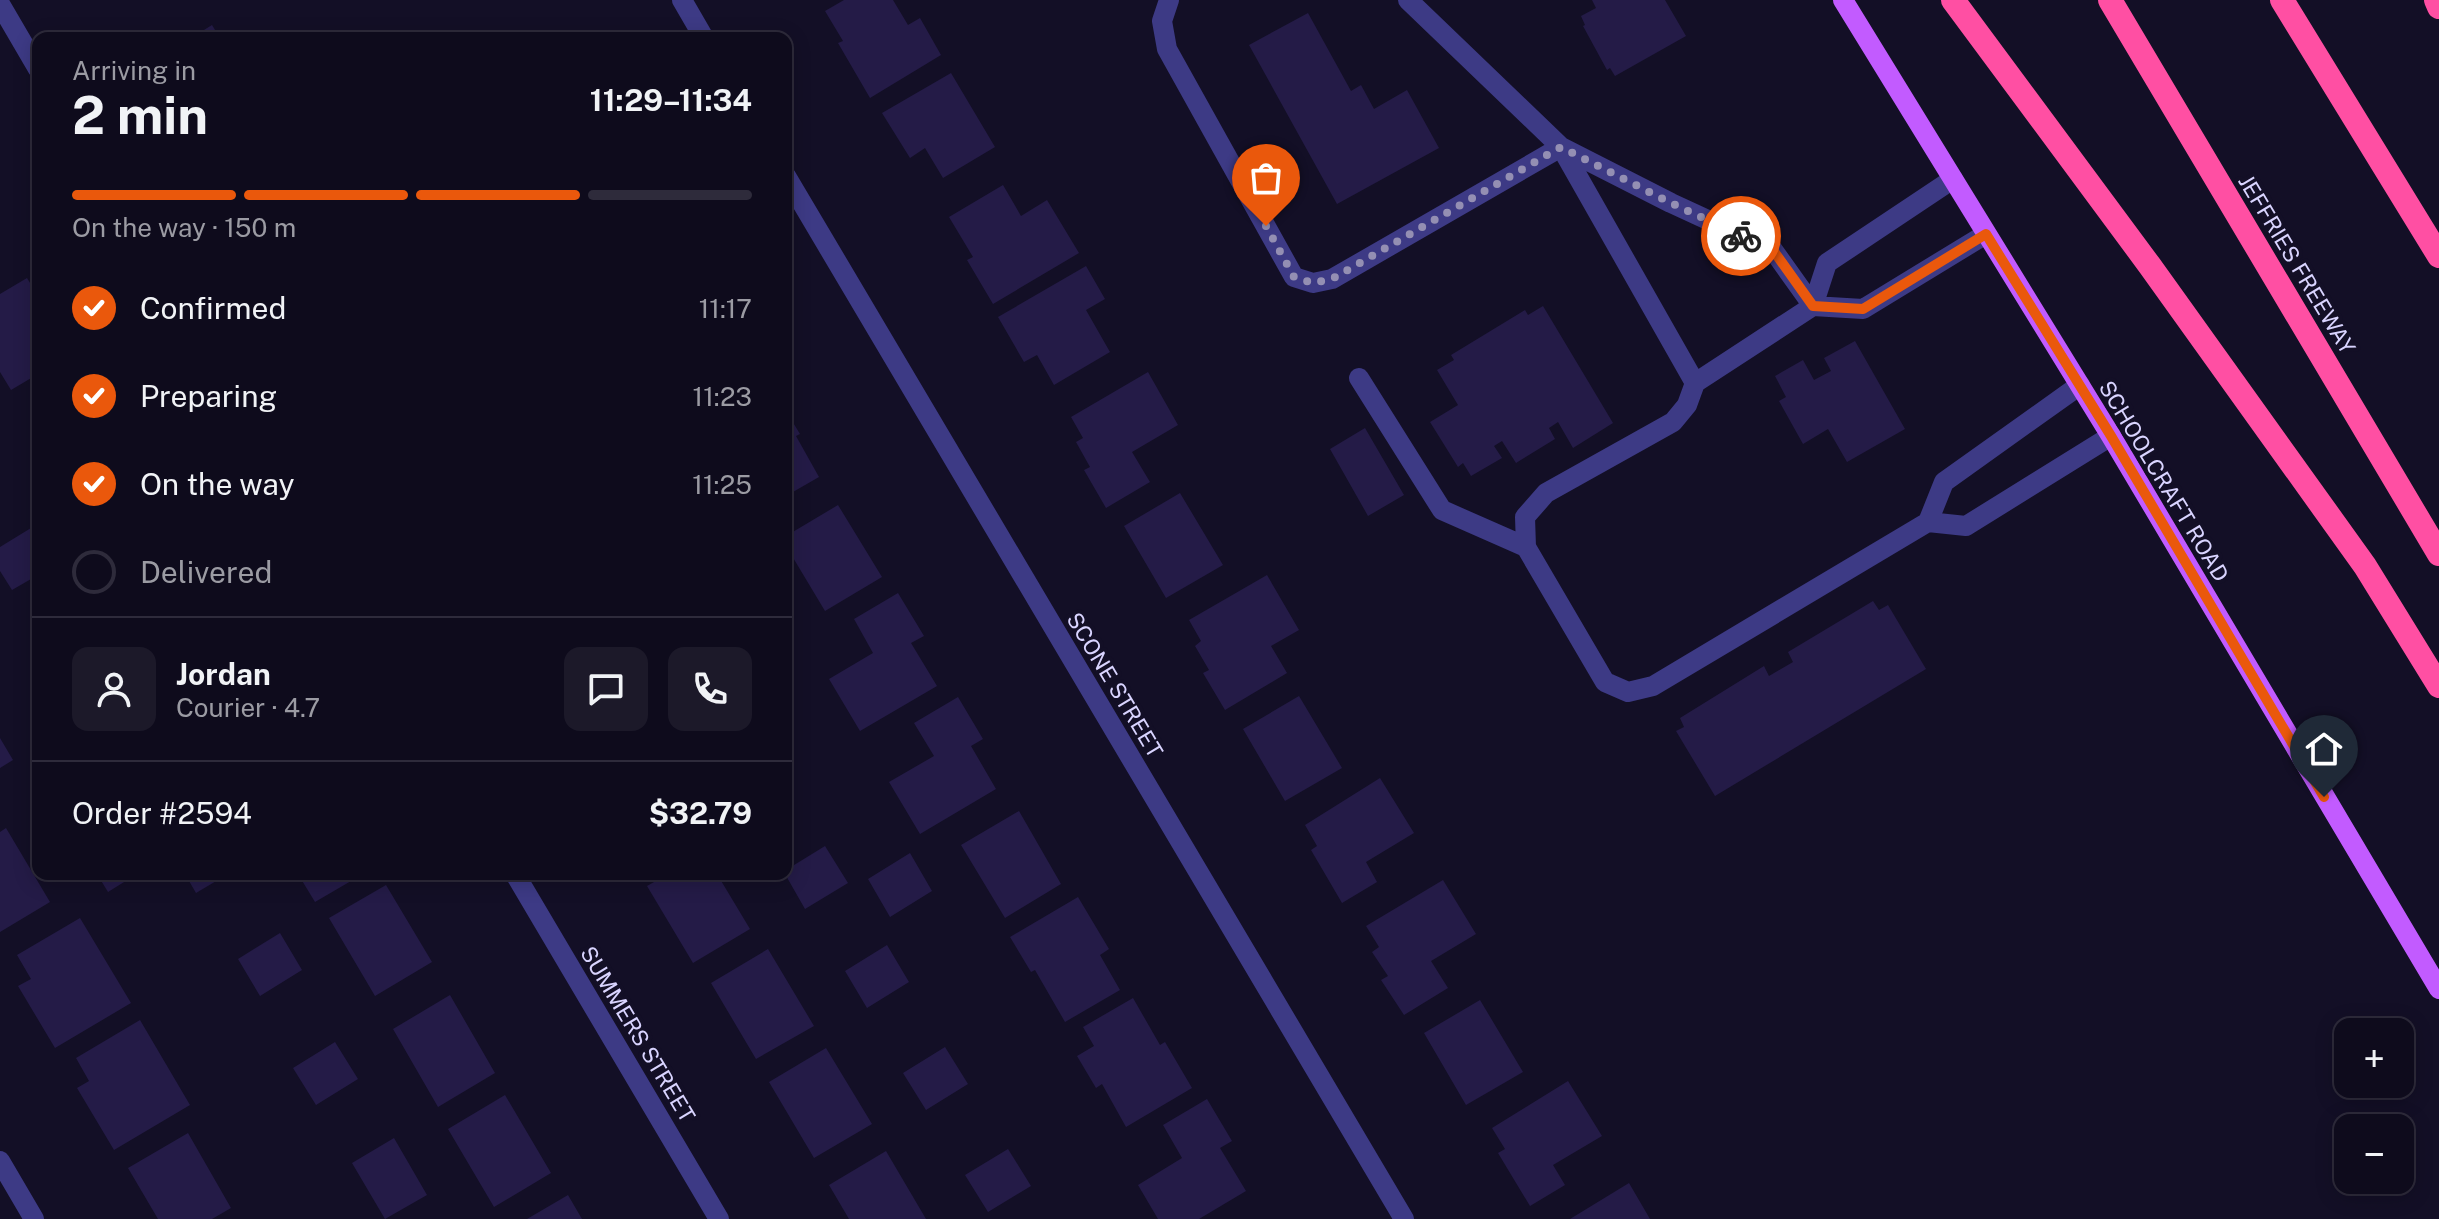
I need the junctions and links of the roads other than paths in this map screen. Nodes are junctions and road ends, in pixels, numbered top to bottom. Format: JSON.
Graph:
{"nodes":[{"id":1,"x":682,"y":0,"type":"edge"},
{"id":2,"x":1169,"y":0,"type":"edge"},
{"id":3,"x":1408,"y":0,"type":"edge"},
{"id":4,"x":1843,"y":0,"type":"edge"},
{"id":5,"x":1953,"y":0,"type":"edge"},
{"id":6,"x":2110,"y":0,"type":"edge"},
{"id":7,"x":2282,"y":0,"type":"edge"},
{"id":8,"x":2436,"y":0,"type":"edge"},
{"id":9,"x":0,"y":4,"type":"edge"},
{"id":10,"x":2439,"y":7,"type":"edge"},
{"id":11,"x":701,"y":32,"type":"edge"},
{"id":12,"x":32,"y":59,"type":"edge"},
{"id":13,"x":1561,"y":147,"type":"junction"},
{"id":14,"x":1953,"y":179,"type":"junction"},
{"id":15,"x":792,"y":186,"type":"edge"},
{"id":16,"x":1986,"y":234,"type":"junction"},
{"id":17,"x":2439,"y":256,"type":"edge"},
{"id":18,"x":1813,"y":306,"type":"junction"},
{"id":19,"x":1359,"y":378,"type":"dead end"},
{"id":20,"x":1695,"y":383,"type":"junction"},
{"id":21,"x":2080,"y":385,"type":"junction"},
{"id":22,"x":2111,"y":436,"type":"junction"},
{"id":23,"x":1928,"y":522,"type":"junction"},
{"id":24,"x":1526,"y":547,"type":"junction"},
{"id":25,"x":2439,"y":554,"type":"edge"},
{"id":26,"x":2439,"y":686,"type":"edge"},
{"id":27,"x":519,"y":880,"type":"edge"},
{"id":28,"x":2439,"y":989,"type":"edge"},
{"id":29,"x":0,"y":1161,"type":"edge"},
{"id":30,"x":34,"y":1219,"type":"edge"},
{"id":31,"x":719,"y":1219,"type":"edge"},
{"id":32,"x":1404,"y":1219,"type":"edge"}],
"edges":[{"from":1,"to":11,"type":"street"},
{"from":2,"to":13,"type":"street"},
{"from":3,"to":13,"type":"street"},
{"from":4,"to":14,"type":"main road","name":"SCHOOLCRAFT ROAD"},
{"from":5,"to":26,"type":"highway"},
{"from":6,"to":25,"type":"highway","name":"JEFFRIES FREEWAY"},
{"from":7,"to":17,"type":"highway"},
{"from":8,"to":10,"type":"highway"},
{"from":9,"to":12,"type":"street"},
{"from":13,"to":18,"type":"street"},
{"from":13,"to":20,"type":"street"},
{"from":14,"to":16,"type":"main road","name":"SCHOOLCRAFT ROAD"},
{"from":14,"to":18,"type":"street"},
{"from":15,"to":32,"type":"street","name":"SCONE STREET"},
{"from":16,"to":18,"type":"street"},
{"from":16,"to":21,"type":"main road","name":"SCHOOLCRAFT ROAD"},
{"from":18,"to":20,"type":"street"},
{"from":19,"to":24,"type":"street"},
{"from":20,"to":24,"type":"street"},
{"from":21,"to":22,"type":"main road","name":"SCHOOLCRAFT ROAD"},
{"from":21,"to":23,"type":"street"},
{"from":22,"to":23,"type":"street"},
{"from":22,"to":28,"type":"main road","name":"SCHOOLCRAFT ROAD"},
{"from":23,"to":24,"type":"street"},
{"from":27,"to":31,"type":"street","name":"SUMMERS STREET"},
{"from":29,"to":30,"type":"street"}]}
